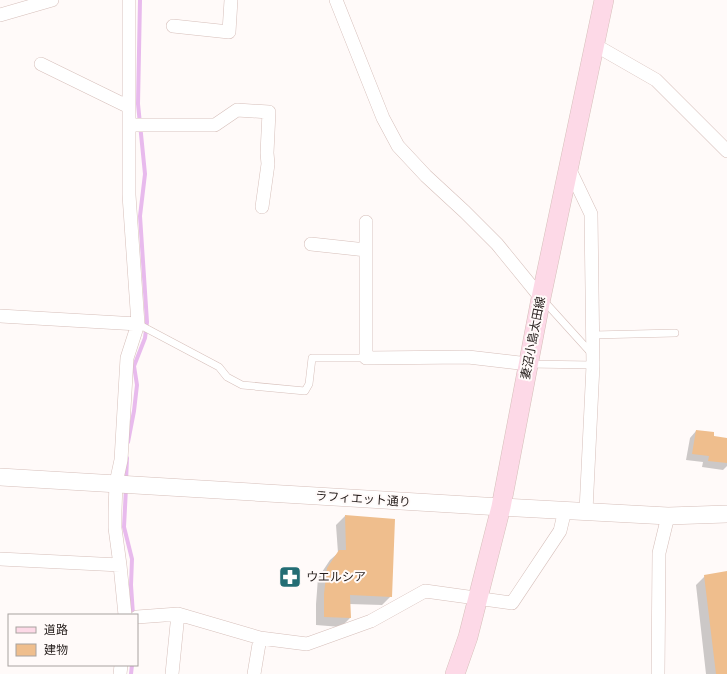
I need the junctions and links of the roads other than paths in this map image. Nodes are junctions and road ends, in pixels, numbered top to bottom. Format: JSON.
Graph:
{"nodes":[{"id":1,"x":52,"y":0,"type":"edge"},
{"id":2,"x":129,"y":0,"type":"edge"},
{"id":3,"x":231,"y":0,"type":"edge"},
{"id":4,"x":336,"y":0,"type":"edge"},
{"id":5,"x":604,"y":0,"type":"edge"},
{"id":6,"x":0,"y":15,"type":"edge"},
{"id":7,"x":173,"y":26,"type":"dead end"},
{"id":8,"x":595,"y":45,"type":"junction"},
{"id":9,"x":41,"y":64,"type":"dead end"},
{"id":10,"x":129,"y":107,"type":"junction"},
{"id":11,"x":129,"y":125,"type":"junction"},
{"id":12,"x":727,"y":151,"type":"edge"},
{"id":13,"x":569,"y":168,"type":"junction"},
{"id":14,"x":262,"y":207,"type":"dead end"},
{"id":15,"x":366,"y":222,"type":"dead end"},
{"id":16,"x":311,"y":244,"type":"dead end"},
{"id":17,"x":366,"y":250,"type":"junction"},
{"id":18,"x":541,"y":298,"type":"junction"},
{"id":19,"x":0,"y":316,"type":"edge"},
{"id":20,"x":138,"y":324,"type":"junction"},
{"id":21,"x":676,"y":333,"type":"dead end"},
{"id":22,"x":593,"y":335,"type":"junction"},
{"id":23,"x":366,"y":358,"type":"junction"},
{"id":24,"x":593,"y":360,"type":"junction"},
{"id":25,"x":528,"y":364,"type":"junction"},
{"id":26,"x":0,"y":477,"type":"edge"},
{"id":27,"x":116,"y":483,"type":"junction"},
{"id":28,"x":501,"y":507,"type":"junction"},
{"id":29,"x":564,"y":510,"type":"junction"},
{"id":30,"x":586,"y":511,"type":"junction"},
{"id":31,"x":727,"y":514,"type":"edge"},
{"id":32,"x":668,"y":516,"type":"junction"},
{"id":33,"x":0,"y":559,"type":"edge"},
{"id":34,"x":120,"y":565,"type":"junction"},
{"id":35,"x":478,"y":599,"type":"junction"},
{"id":36,"x":125,"y":614,"type":"edge"},
{"id":37,"x":178,"y":614,"type":"junction"},
{"id":38,"x":138,"y":617,"type":"edge"},
{"id":39,"x":260,"y":638,"type":"junction"},
{"id":40,"x":172,"y":674,"type":"edge"},
{"id":41,"x":254,"y":674,"type":"edge"},
{"id":42,"x":455,"y":674,"type":"edge"},
{"id":43,"x":658,"y":674,"type":"edge"}],
"edges":[{"from":1,"to":6,"type":"street"},
{"from":2,"to":10,"type":"street"},
{"from":3,"to":7,"type":"street"},
{"from":4,"to":18,"type":"street"},
{"from":5,"to":8,"type":"main road","name":"妻沼小島太田線"},
{"from":8,"to":12,"type":"street"},
{"from":8,"to":13,"type":"main road","name":"妻沼小島太田線"},
{"from":9,"to":10,"type":"street"},
{"from":10,"to":11,"type":"street"},
{"from":11,"to":14,"type":"street"},
{"from":11,"to":20,"type":"street"},
{"from":13,"to":18,"type":"main road","name":"妻沼小島太田線"},
{"from":13,"to":22,"type":"street"},
{"from":15,"to":17,"type":"street"},
{"from":16,"to":17,"type":"street"},
{"from":17,"to":23,"type":"street"},
{"from":18,"to":24,"type":"lane"},
{"from":18,"to":25,"type":"main road","name":"妻沼小島太田線"},
{"from":19,"to":20,"type":"street"},
{"from":20,"to":23,"type":"lane"},
{"from":20,"to":27,"type":"street"},
{"from":21,"to":22,"type":"lane"},
{"from":22,"to":24,"type":"street"},
{"from":23,"to":25,"type":"street"},
{"from":24,"to":25,"type":"lane"},
{"from":24,"to":30,"type":"street"},
{"from":25,"to":28,"type":"main road","name":"妻沼小島太田線"},
{"from":26,"to":27,"type":"street","name":"ラフィエット通り"},
{"from":27,"to":28,"type":"street","name":"ラフィエット通り"},
{"from":27,"to":34,"type":"street"},
{"from":28,"to":29,"type":"street","name":"ラフィエット通り"},
{"from":28,"to":35,"type":"main road","name":"妻沼小島太田線"},
{"from":29,"to":30,"type":"street","name":"ラフィエット通り"},
{"from":29,"to":35,"type":"street"},
{"from":30,"to":32,"type":"street","name":"ラフィエット通り"},
{"from":31,"to":32,"type":"street","name":"ラフィエット通り"},
{"from":32,"to":43,"type":"street"},
{"from":33,"to":34,"type":"street"},
{"from":34,"to":36,"type":"street"},
{"from":35,"to":39,"type":"street"},
{"from":35,"to":42,"type":"main road","name":"妻沼小島太田線"},
{"from":37,"to":38,"type":"street"},
{"from":37,"to":39,"type":"street"},
{"from":37,"to":40,"type":"street"},
{"from":39,"to":41,"type":"street"}]}
